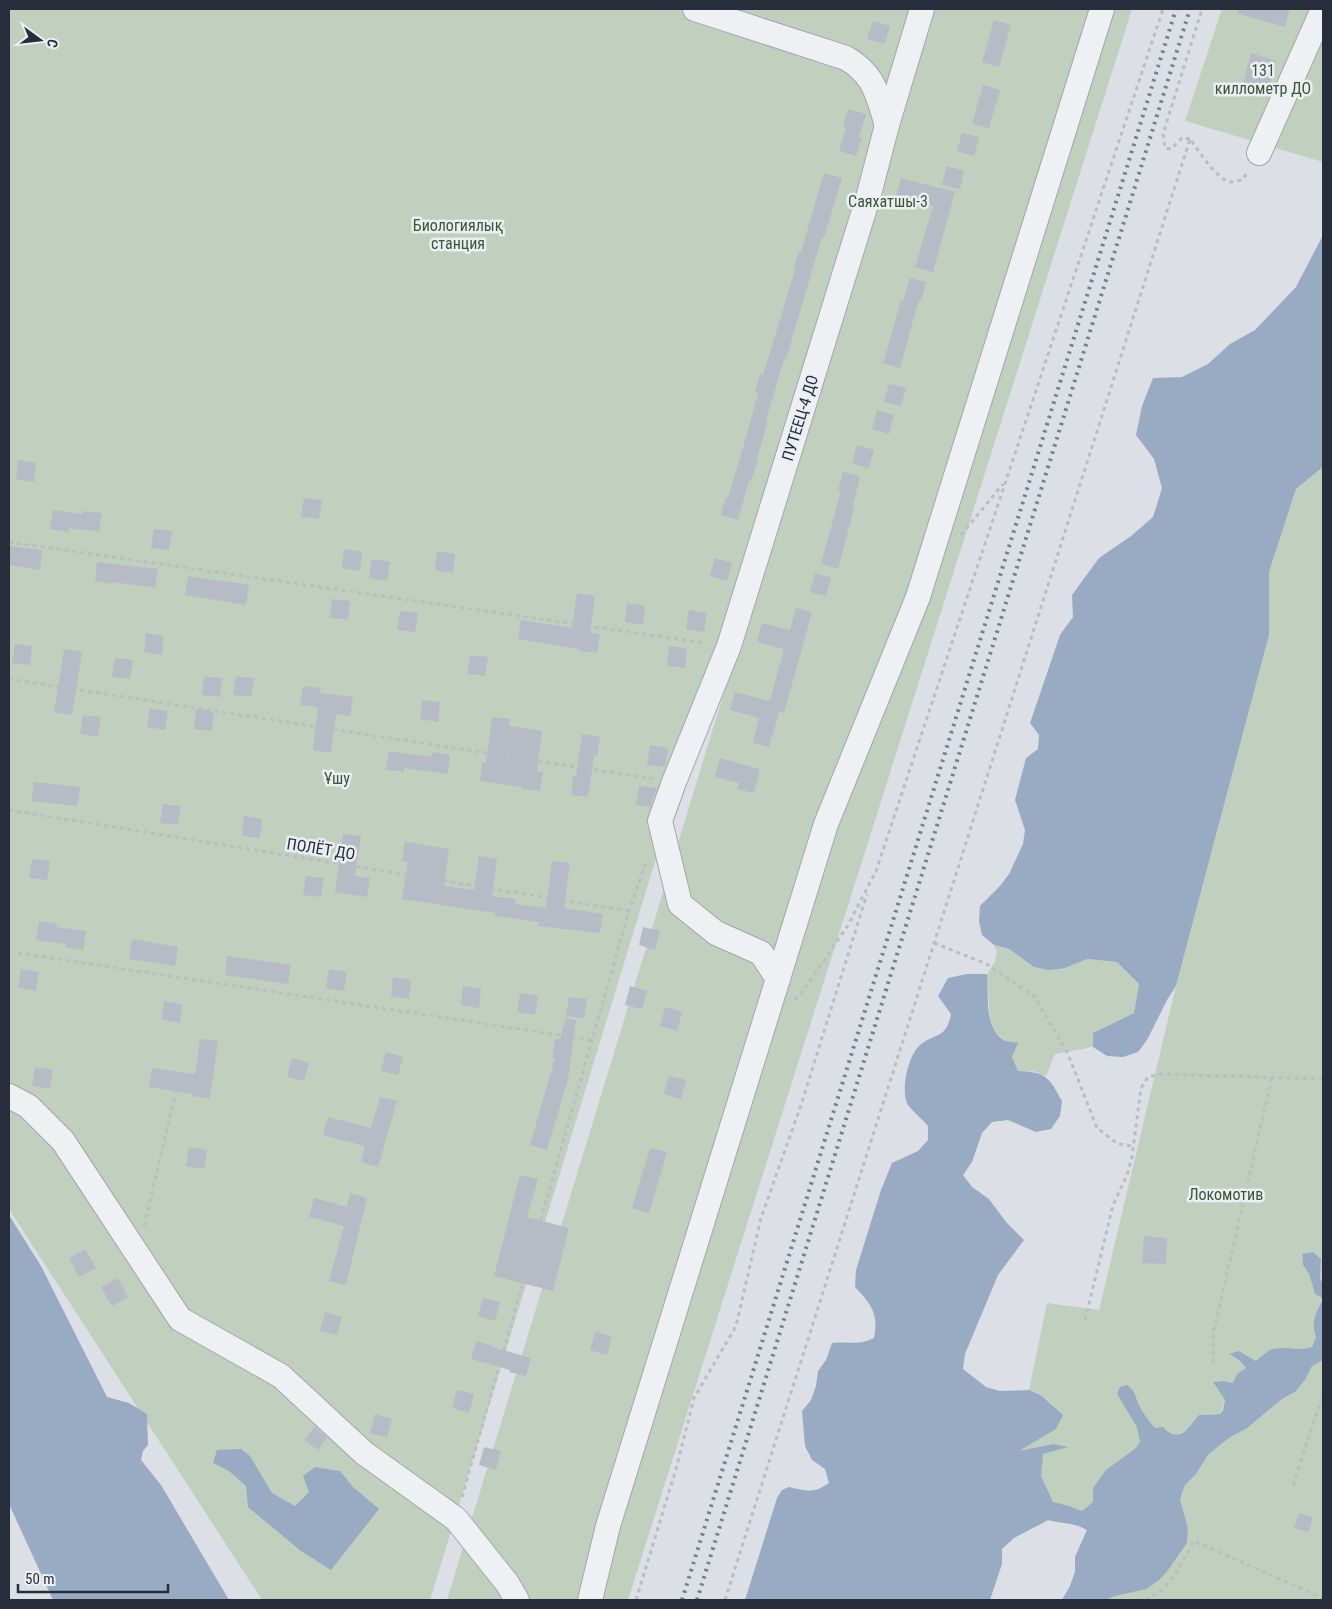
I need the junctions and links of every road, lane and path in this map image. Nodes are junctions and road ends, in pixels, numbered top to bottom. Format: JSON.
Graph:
{"nodes":[{"id":1,"x":695,"y":9,"type":"edge"},
{"id":2,"x":922,"y":9,"type":"edge"},
{"id":3,"x":1102,"y":9,"type":"edge"},
{"id":4,"x":1163,"y":9,"type":"edge"},
{"id":5,"x":1202,"y":9,"type":"edge"},
{"id":6,"x":1323,"y":9,"type":"edge"},
{"id":7,"x":887,"y":125,"type":"junction"},
{"id":8,"x":1190,"y":138,"type":"junction"},
{"id":9,"x":1259,"y":153,"type":"joint"},
{"id":10,"x":1005,"y":482,"type":"junction"},
{"id":11,"x":9,"y":542,"type":"edge"},
{"id":12,"x":955,"y":542,"type":"dead end"},
{"id":13,"x":729,"y":646,"type":"junction"},
{"id":14,"x":9,"y":679,"type":"edge"},
{"id":15,"x":674,"y":782,"type":"junction"},
{"id":16,"x":9,"y":810,"type":"edge"},
{"id":17,"x":648,"y":857,"type":"dead end"},
{"id":18,"x":870,"y":884,"type":"junction"},
{"id":19,"x":629,"y":911,"type":"junction"},
{"id":20,"x":934,"y":943,"type":"junction"},
{"id":21,"x":18,"y":953,"type":"dead end"},
{"id":22,"x":778,"y":979,"type":"junction"},
{"id":23,"x":794,"y":1001,"type":"dead end"},
{"id":24,"x":592,"y":1040,"type":"junction"},
{"id":25,"x":181,"y":1070,"type":"dead end"},
{"id":26,"x":1272,"y":1077,"type":"junction"},
{"id":27,"x":1323,"y":1079,"type":"edge"},
{"id":28,"x":9,"y":1096,"type":"edge"},
{"id":29,"x":1133,"y":1146,"type":"junction"},
{"id":30,"x":137,"y":1254,"type":"junction"},
{"id":31,"x":1084,"y":1320,"type":"dead end"},
{"id":32,"x":1213,"y":1362,"type":"dead end"},
{"id":33,"x":1323,"y":1398,"type":"edge"},
{"id":34,"x":1293,"y":1485,"type":"dead end"},
{"id":35,"x":456,"y":1519,"type":"junction"},
{"id":36,"x":1323,"y":1598,"type":"edge"},
{"id":37,"x":517,"y":1600,"type":"edge"},
{"id":38,"x":590,"y":1600,"type":"edge"},
{"id":39,"x":636,"y":1600,"type":"edge"},
{"id":40,"x":725,"y":1600,"type":"edge"},
{"id":41,"x":1146,"y":1600,"type":"edge"}],
"edges":[{"from":1,"to":7,"type":"street"},
{"from":2,"to":7,"type":"street","name":"ПУТЕЕЦ-4 ДО"},
{"from":3,"to":22,"type":"street"},
{"from":4,"to":10,"type":"path"},
{"from":5,"to":8,"type":"path"},
{"from":6,"to":9,"type":"street"},
{"from":7,"to":13,"type":"street","name":"ПУТЕЕЦ-4 ДО"},
{"from":8,"to":9,"type":"path"},
{"from":8,"to":20,"type":"path"},
{"from":10,"to":12,"type":"path"},
{"from":10,"to":18,"type":"path"},
{"from":11,"to":13,"type":"path"},
{"from":13,"to":15,"type":"street","name":"ПУТЕЕЦ-4 ДО"},
{"from":14,"to":15,"type":"path"},
{"from":15,"to":22,"type":"street","name":"ПУТЕЕЦ-4 ДО"},
{"from":16,"to":19,"type":"path","name":"ПОЛЁТ ДО"},
{"from":17,"to":19,"type":"path"},
{"from":18,"to":23,"type":"path"},
{"from":18,"to":39,"type":"path"},
{"from":19,"to":24,"type":"path"},
{"from":20,"to":29,"type":"path"},
{"from":20,"to":40,"type":"path"},
{"from":21,"to":24,"type":"path"},
{"from":22,"to":38,"type":"street"},
{"from":24,"to":35,"type":"path"},
{"from":25,"to":30,"type":"path"},
{"from":26,"to":27,"type":"path"},
{"from":26,"to":29,"type":"path"},
{"from":26,"to":32,"type":"path"},
{"from":28,"to":30,"type":"street"},
{"from":29,"to":31,"type":"path"},
{"from":30,"to":35,"type":"street"},
{"from":33,"to":34,"type":"path"},
{"from":35,"to":37,"type":"street"},
{"from":36,"to":41,"type":"path"}]}
